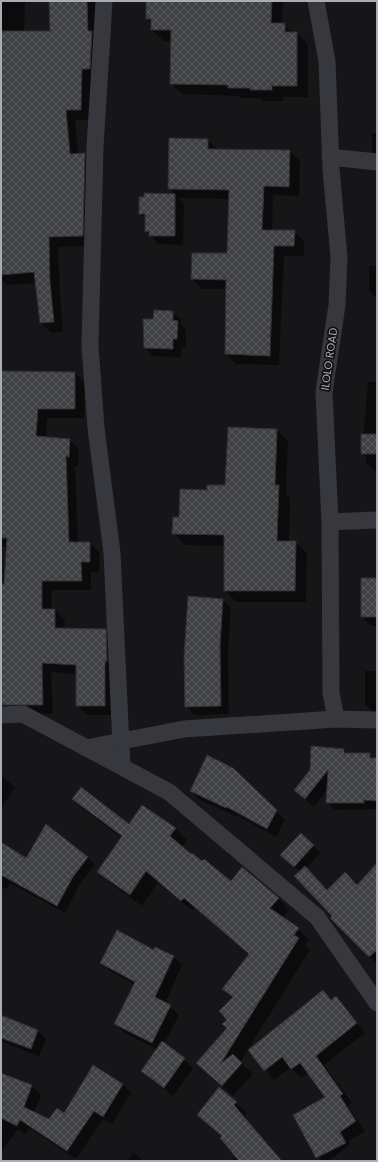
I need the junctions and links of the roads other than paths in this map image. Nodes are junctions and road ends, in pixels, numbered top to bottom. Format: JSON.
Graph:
{"nodes":[{"id":1,"x":104,"y":1,"type":"edge"},
{"id":2,"x":316,"y":1,"type":"edge"},
{"id":3,"x":330,"y":156,"type":"junction"},
{"id":4,"x":377,"y":162,"type":"edge"},
{"id":5,"x":377,"y":520,"type":"edge"},
{"id":6,"x":330,"y":522,"type":"junction"},
{"id":7,"x":1,"y":715,"type":"edge"},
{"id":8,"x":336,"y":719,"type":"junction"},
{"id":9,"x":377,"y":720,"type":"edge"},
{"id":10,"x":120,"y":741,"type":"junction"},
{"id":11,"x":86,"y":748,"type":"junction"},
{"id":12,"x":122,"y":767,"type":"junction"},
{"id":13,"x":377,"y":1003,"type":"edge"}],
"edges":[{"from":1,"to":10,"type":"street"},
{"from":2,"to":3,"type":"street","name":"ILOLO ROAD"},
{"from":3,"to":4,"type":"street"},
{"from":3,"to":6,"type":"street","name":"ILOLO ROAD"},
{"from":5,"to":6,"type":"street"},
{"from":6,"to":8,"type":"street","name":"ILOLO ROAD"},
{"from":7,"to":11,"type":"street"},
{"from":8,"to":9,"type":"street"},
{"from":8,"to":10,"type":"street"},
{"from":10,"to":11,"type":"street"},
{"from":10,"to":12,"type":"street"},
{"from":11,"to":12,"type":"street"},
{"from":12,"to":13,"type":"street"}]}
